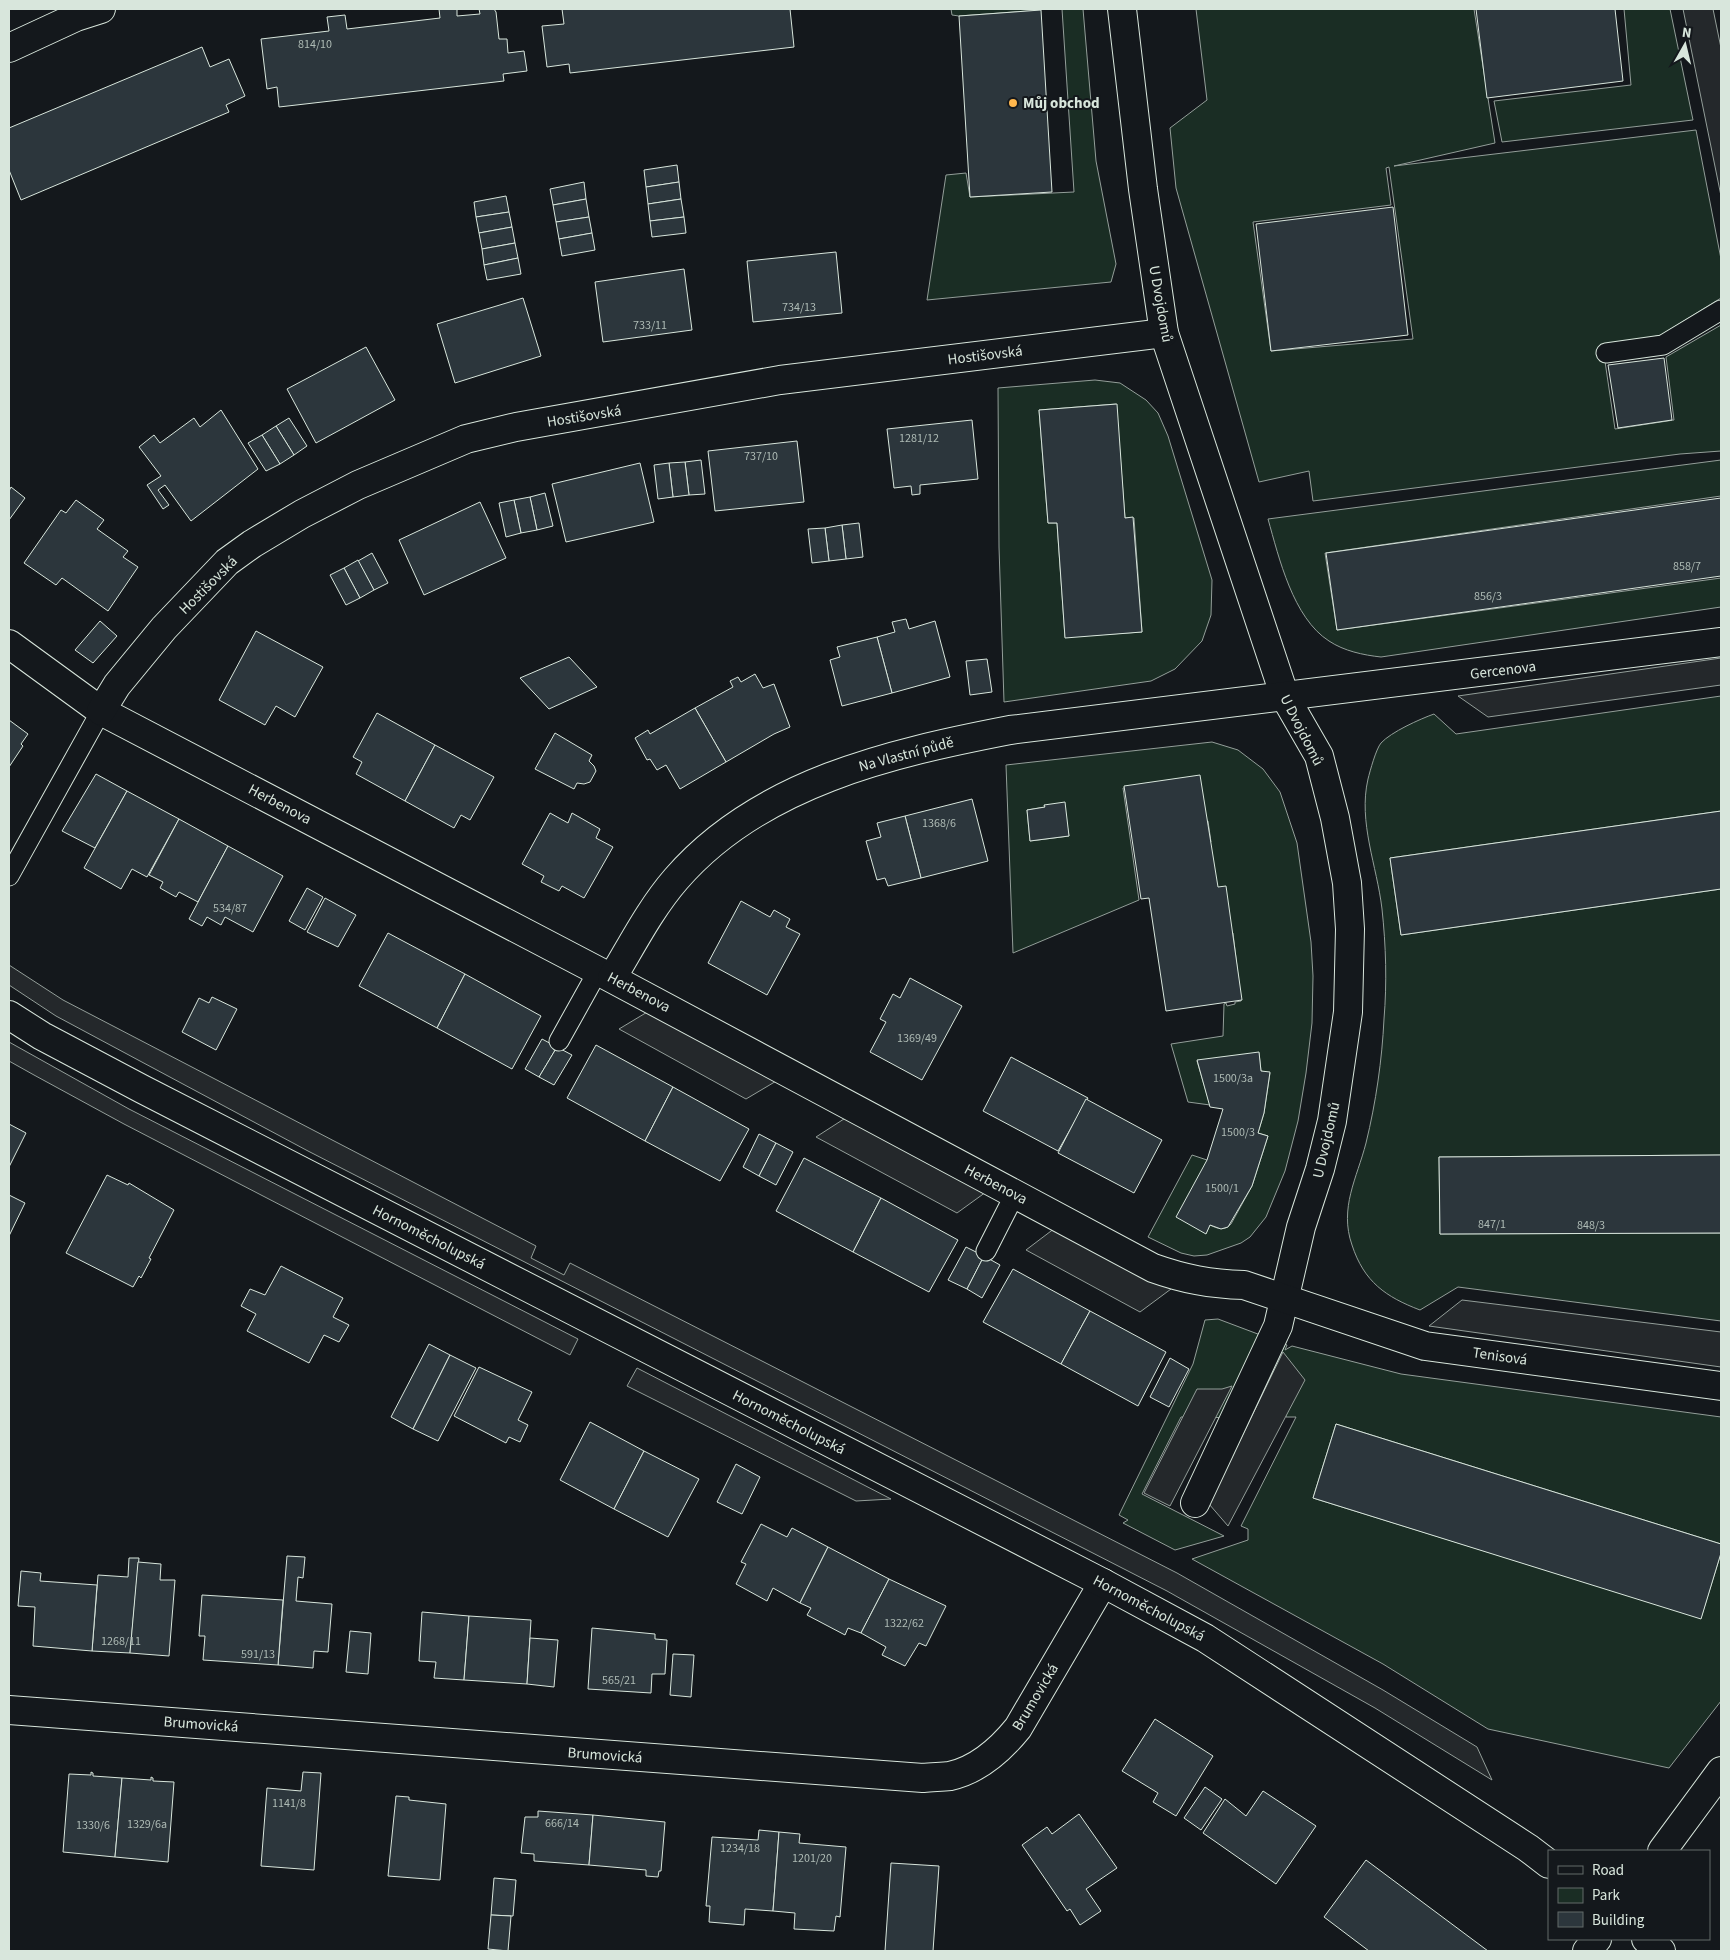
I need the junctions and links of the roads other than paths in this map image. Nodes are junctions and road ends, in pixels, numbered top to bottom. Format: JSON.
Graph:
{"nodes":[{"id":1,"x":101,"y":9,"type":"edge"},
{"id":2,"x":1122,"y":9,"type":"edge"},
{"id":3,"x":9,"y":48,"type":"edge"},
{"id":4,"x":1721,"y":310,"type":"edge"},
{"id":5,"x":1164,"y":333,"type":"junction"},
{"id":6,"x":1606,"y":353,"type":"dead end"},
{"id":7,"x":1721,"y":642,"type":"edge"},
{"id":8,"x":9,"y":644,"type":"edge"},
{"id":9,"x":1284,"y":697,"type":"junction"},
{"id":10,"x":101,"y":711,"type":"junction"},
{"id":11,"x":9,"y":876,"type":"edge"},
{"id":12,"x":605,"y":974,"type":"junction"},
{"id":13,"x":9,"y":1015,"type":"edge"},
{"id":14,"x":559,"y":1041,"type":"dead end"},
{"id":15,"x":1015,"y":1194,"type":"junction"},
{"id":16,"x":986,"y":1251,"type":"dead end"},
{"id":17,"x":1285,"y":1299,"type":"junction"},
{"id":18,"x":1721,"y":1386,"type":"edge"},
{"id":19,"x":1195,"y":1503,"type":"dead end"},
{"id":20,"x":1103,"y":1583,"type":"junction"},
{"id":21,"x":9,"y":1710,"type":"edge"},
{"id":22,"x":1721,"y":1770,"type":"edge"},
{"id":23,"x":1663,"y":1850,"type":"edge"},
{"id":24,"x":1548,"y":1863,"type":"edge"},
{"id":25,"x":1596,"y":1940,"type":"edge"},
{"id":26,"x":1647,"y":1940,"type":"edge"},
{"id":27,"x":1587,"y":1951,"type":"edge"},
{"id":28,"x":1661,"y":1951,"type":"edge"}],
"edges":[{"from":1,"to":3,"type":"street"},
{"from":2,"to":5,"type":"street","name":"U Dvojdomů"},
{"from":4,"to":6,"type":"lane"},
{"from":5,"to":9,"type":"street","name":"U Dvojdomů"},
{"from":5,"to":10,"type":"street","name":"Hostišovská"},
{"from":7,"to":9,"type":"street","name":"Gercenova"},
{"from":8,"to":10,"type":"street","name":"Herbenova"},
{"from":9,"to":12,"type":"street","name":"Na Vlastní půdě"},
{"from":9,"to":17,"type":"street","name":"U Dvojdomů"},
{"from":10,"to":11,"type":"lane"},
{"from":10,"to":12,"type":"street","name":"Herbenova"},
{"from":12,"to":14,"type":"lane"},
{"from":12,"to":15,"type":"street","name":"Herbenova"},
{"from":13,"to":20,"type":"street","name":"Hornoměcholupská"},
{"from":15,"to":16,"type":"lane"},
{"from":15,"to":17,"type":"street","name":"Herbenova"},
{"from":17,"to":18,"type":"street","name":"Tenisová"},
{"from":17,"to":19,"type":"street","name":"U Dvojdomů"},
{"from":20,"to":21,"type":"street","name":"Brumovická"},
{"from":20,"to":24,"type":"street","name":"Hornoměcholupská"},
{"from":22,"to":23,"type":"street"},
{"from":25,"to":27,"type":"street"},
{"from":26,"to":28,"type":"street"}]}
